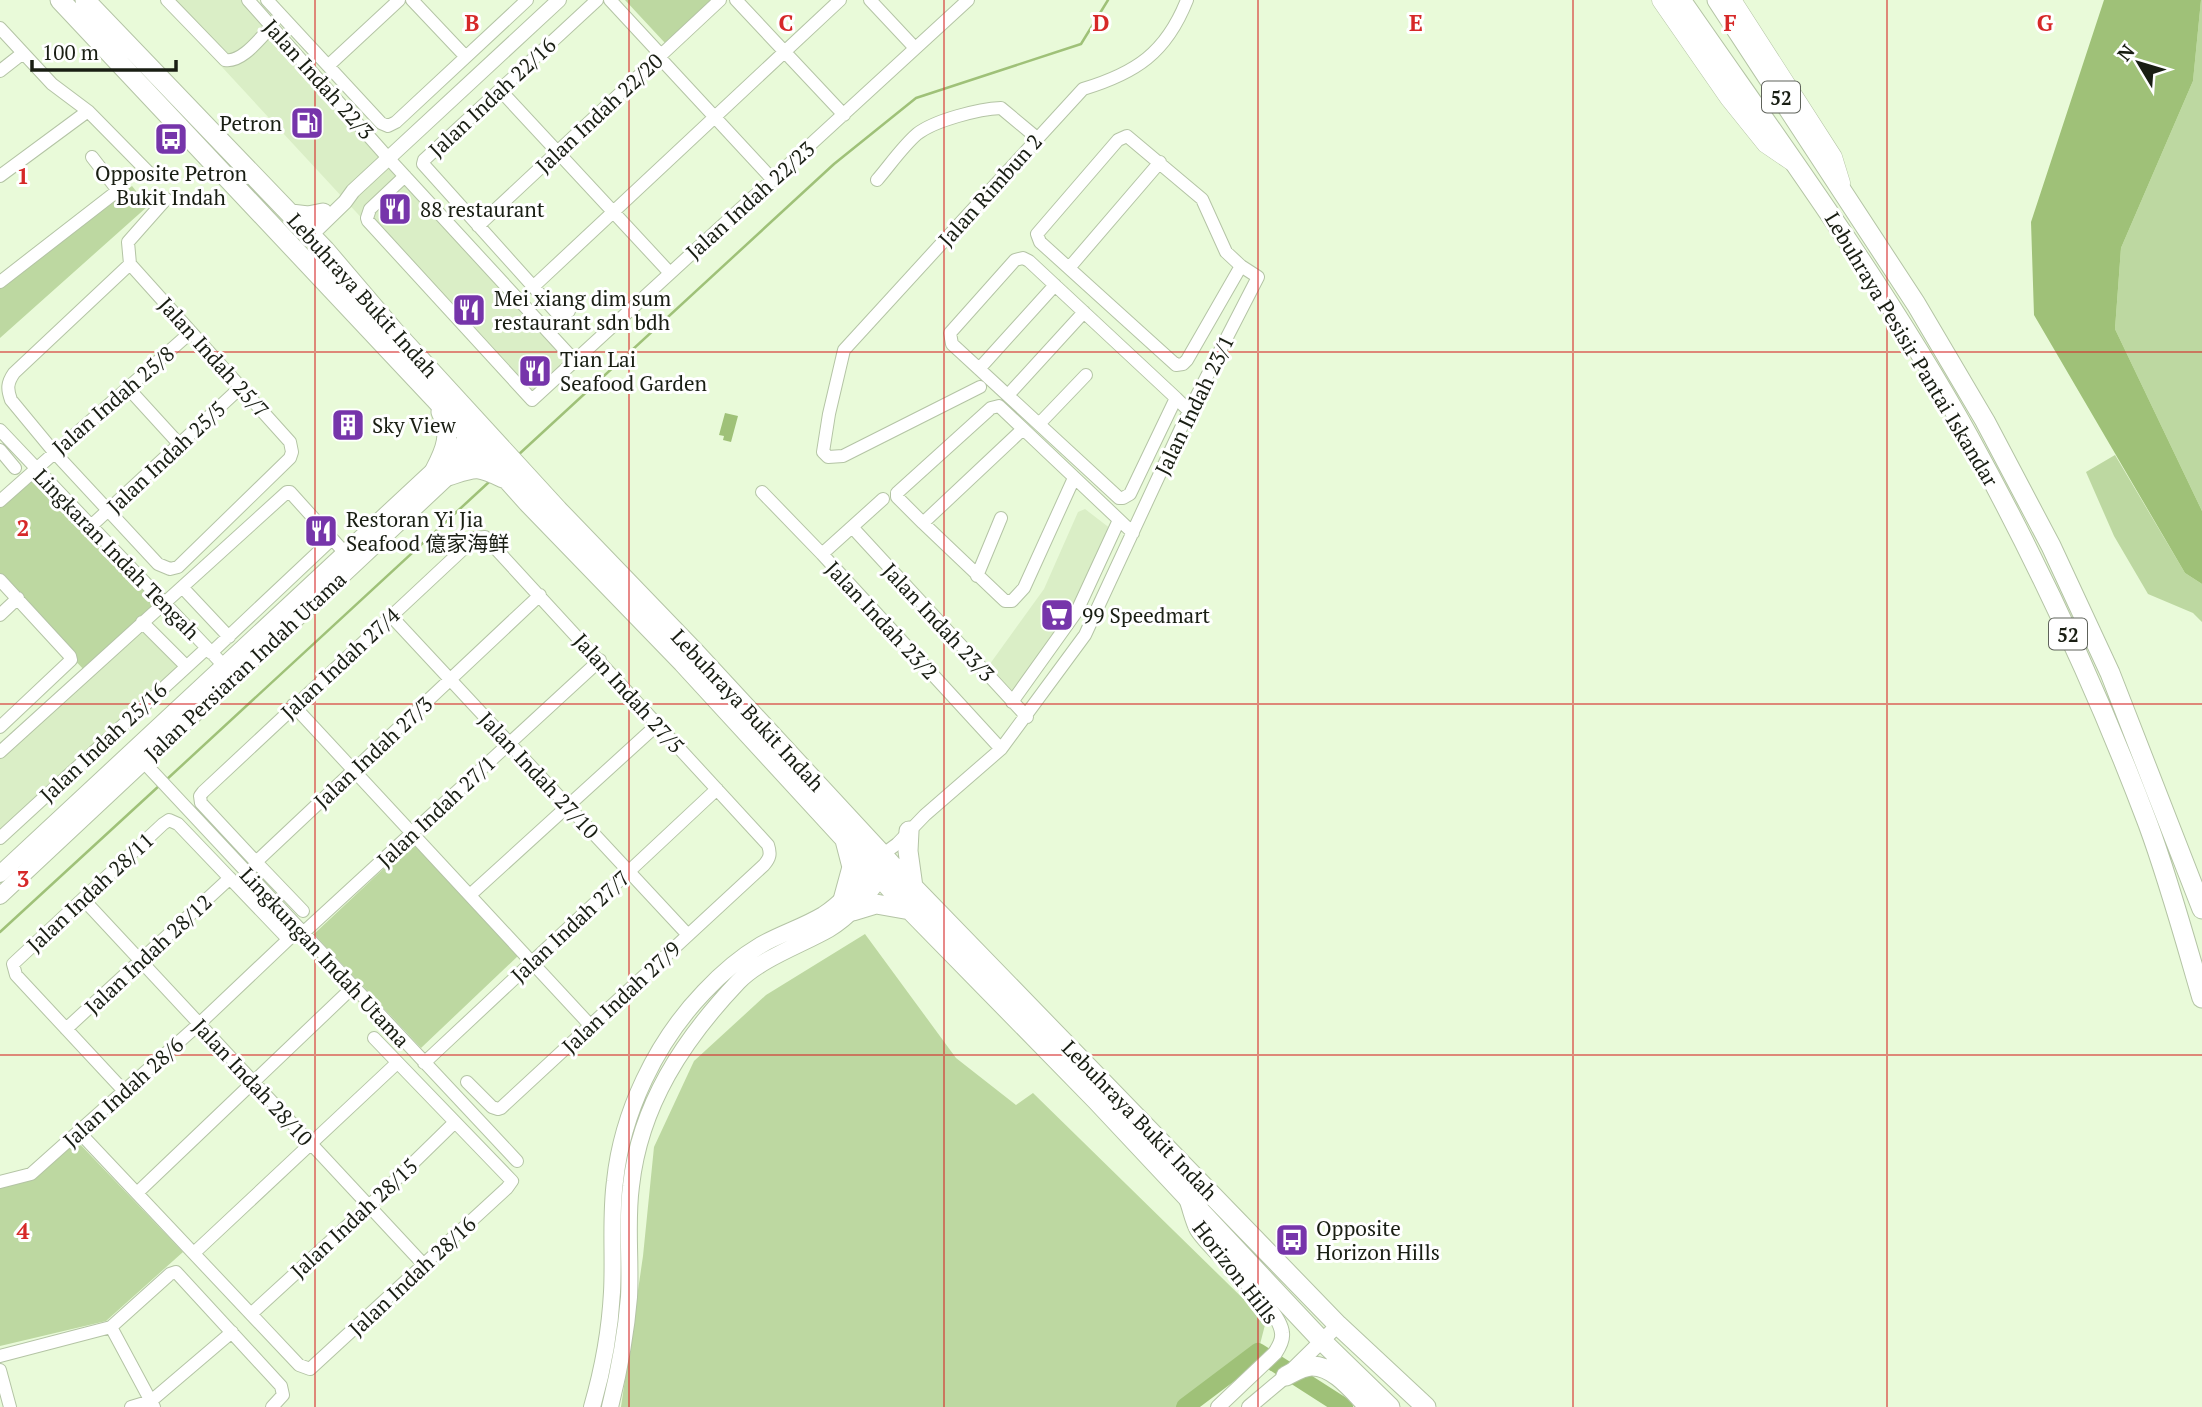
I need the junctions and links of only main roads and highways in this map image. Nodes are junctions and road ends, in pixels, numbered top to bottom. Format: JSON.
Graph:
{"nodes":[{"id":1,"x":60,"y":0,"type":"edge"},
{"id":2,"x":85,"y":0,"type":"edge"},
{"id":3,"x":1661,"y":0,"type":"edge"},
{"id":4,"x":1681,"y":0,"type":"edge"},
{"id":5,"x":1717,"y":0,"type":"edge"},
{"id":6,"x":1732,"y":0,"type":"edge"},
{"id":7,"x":1797,"y":165,"type":"junction"},
{"id":8,"x":1844,"y":195,"type":"junction"},
{"id":9,"x":274,"y":229,"type":"junction"},
{"id":10,"x":316,"y":231,"type":"junction"},
{"id":11,"x":305,"y":262,"type":"junction"},
{"id":12,"x":435,"y":399,"type":"junction"},
{"id":13,"x":485,"y":447,"type":"junction"},
{"id":14,"x":442,"y":473,"type":"junction"},
{"id":15,"x":517,"y":477,"type":"junction"},
{"id":16,"x":229,"y":671,"type":"junction"},
{"id":17,"x":138,"y":757,"type":"junction"},
{"id":18,"x":843,"y":835,"type":"junction"},
{"id":19,"x":888,"y":857,"type":"junction"},
{"id":20,"x":0,"y":874,"type":"edge"},
{"id":21,"x":913,"y":887,"type":"junction"},
{"id":22,"x":0,"y":896,"type":"edge"},
{"id":23,"x":848,"y":906,"type":"junction"},
{"id":24,"x":2202,"y":909,"type":"edge"},
{"id":25,"x":910,"y":910,"type":"junction"},
{"id":26,"x":2202,"y":998,"type":"edge"},
{"id":27,"x":1286,"y":1376,"type":"road end"},
{"id":28,"x":592,"y":1407,"type":"edge"},
{"id":29,"x":610,"y":1407,"type":"edge"},
{"id":30,"x":1369,"y":1407,"type":"edge"},
{"id":31,"x":1390,"y":1407,"type":"edge"},
{"id":32,"x":1426,"y":1407,"type":"edge"}],
"edges":[{"from":1,"to":9,"type":"highway","name":"Lebuhraya Bukit Indah"},
{"from":2,"to":10,"type":"highway","name":"Lebuhraya Bukit Indah"},
{"from":3,"to":7,"type":"main road"},
{"from":4,"to":7,"type":"highway","name":"Lebuhraya Pesisir Pantai Iskandar","number":"52"},
{"from":5,"to":8,"type":"highway","name":"Lebuhraya Pesisir Pantai Iskandar","number":"52"},
{"from":6,"to":8,"type":"main road"},
{"from":7,"to":26,"type":"highway","name":"Lebuhraya Pesisir Pantai Iskandar","number":"52"},
{"from":8,"to":24,"type":"highway","name":"Lebuhraya Pesisir Pantai Iskandar","number":"52"},
{"from":9,"to":10,"type":"highway"},
{"from":9,"to":11,"type":"highway","name":"Lebuhraya Bukit Indah"},
{"from":10,"to":11,"type":"highway"},
{"from":10,"to":13,"type":"highway","name":"Lebuhraya Bukit Indah"},
{"from":11,"to":12,"type":"highway","name":"Lebuhraya Bukit Indah"},
{"from":12,"to":13,"type":"highway","name":"Lebuhraya Bukit Indah"},
{"from":12,"to":14,"type":"highway"},
{"from":13,"to":14,"type":"main road","name":"Jalan Persiaran Indah Utama"},
{"from":13,"to":14,"type":"highway"},
{"from":13,"to":15,"type":"highway"},
{"from":13,"to":15,"type":"highway","name":"Lebuhraya Bukit Indah"},
{"from":14,"to":16,"type":"main road","name":"Jalan Persiaran Indah Utama"},
{"from":14,"to":16,"type":"main road","name":"Jalan Persiaran Indah Utama"},
{"from":15,"to":18,"type":"highway","name":"Lebuhraya Bukit Indah"},
{"from":15,"to":19,"type":"highway","name":"Lebuhraya Bukit Indah"},
{"from":16,"to":17,"type":"main road","name":"Jalan Persiaran Indah Utama"},
{"from":17,"to":20,"type":"main road","name":"Jalan Persiaran Indah Utama"},
{"from":17,"to":22,"type":"main road","name":"Jalan Persiaran Indah Utama"},
{"from":18,"to":19,"type":"highway","name":"Lebuhraya Bukit Indah"},
{"from":18,"to":23,"type":"highway"},
{"from":19,"to":21,"type":"highway","name":"Lebuhraya Bukit Indah"},
{"from":19,"to":21,"type":"highway"},
{"from":19,"to":23,"type":"main road"},
{"from":19,"to":25,"type":"highway","name":"Lebuhraya Bukit Indah"},
{"from":21,"to":32,"type":"highway","name":"Lebuhraya Bukit Indah"},
{"from":23,"to":25,"type":"highway"},
{"from":23,"to":28,"type":"main road"},
{"from":23,"to":29,"type":"main road"},
{"from":25,"to":31,"type":"highway","name":"Lebuhraya Bukit Indah"},
{"from":27,"to":30,"type":"highway"}]}
